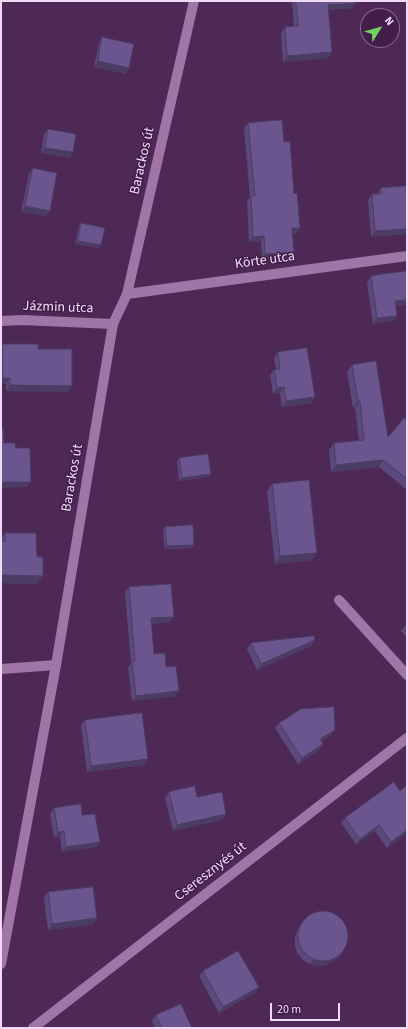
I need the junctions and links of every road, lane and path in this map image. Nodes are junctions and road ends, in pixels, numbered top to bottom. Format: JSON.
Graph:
{"nodes":[{"id":1,"x":194,"y":1,"type":"edge"},
{"id":2,"x":407,"y":256,"type":"edge"},
{"id":3,"x":128,"y":294,"type":"junction"},
{"id":4,"x":1,"y":321,"type":"edge"},
{"id":5,"x":113,"y":324,"type":"junction"},
{"id":6,"x":339,"y":600,"type":"dead end"},
{"id":7,"x":56,"y":665,"type":"junction"},
{"id":8,"x":1,"y":669,"type":"edge"},
{"id":9,"x":407,"y":675,"type":"edge"},
{"id":10,"x":407,"y":738,"type":"edge"},
{"id":11,"x":1,"y":964,"type":"edge"},
{"id":12,"x":33,"y":1028,"type":"edge"}],
"edges":[{"from":1,"to":3,"type":"street","name":"Barackos út"},
{"from":2,"to":3,"type":"street","name":"Körte utca"},
{"from":3,"to":5,"type":"street","name":"Barackos út"},
{"from":4,"to":5,"type":"street","name":"Jázmin utca"},
{"from":5,"to":7,"type":"street","name":"Barackos út"},
{"from":6,"to":9,"type":"street"},
{"from":7,"to":8,"type":"street"},
{"from":7,"to":11,"type":"street","name":"Barackos út"},
{"from":10,"to":12,"type":"street","name":"Cseresznyés út"}]}
